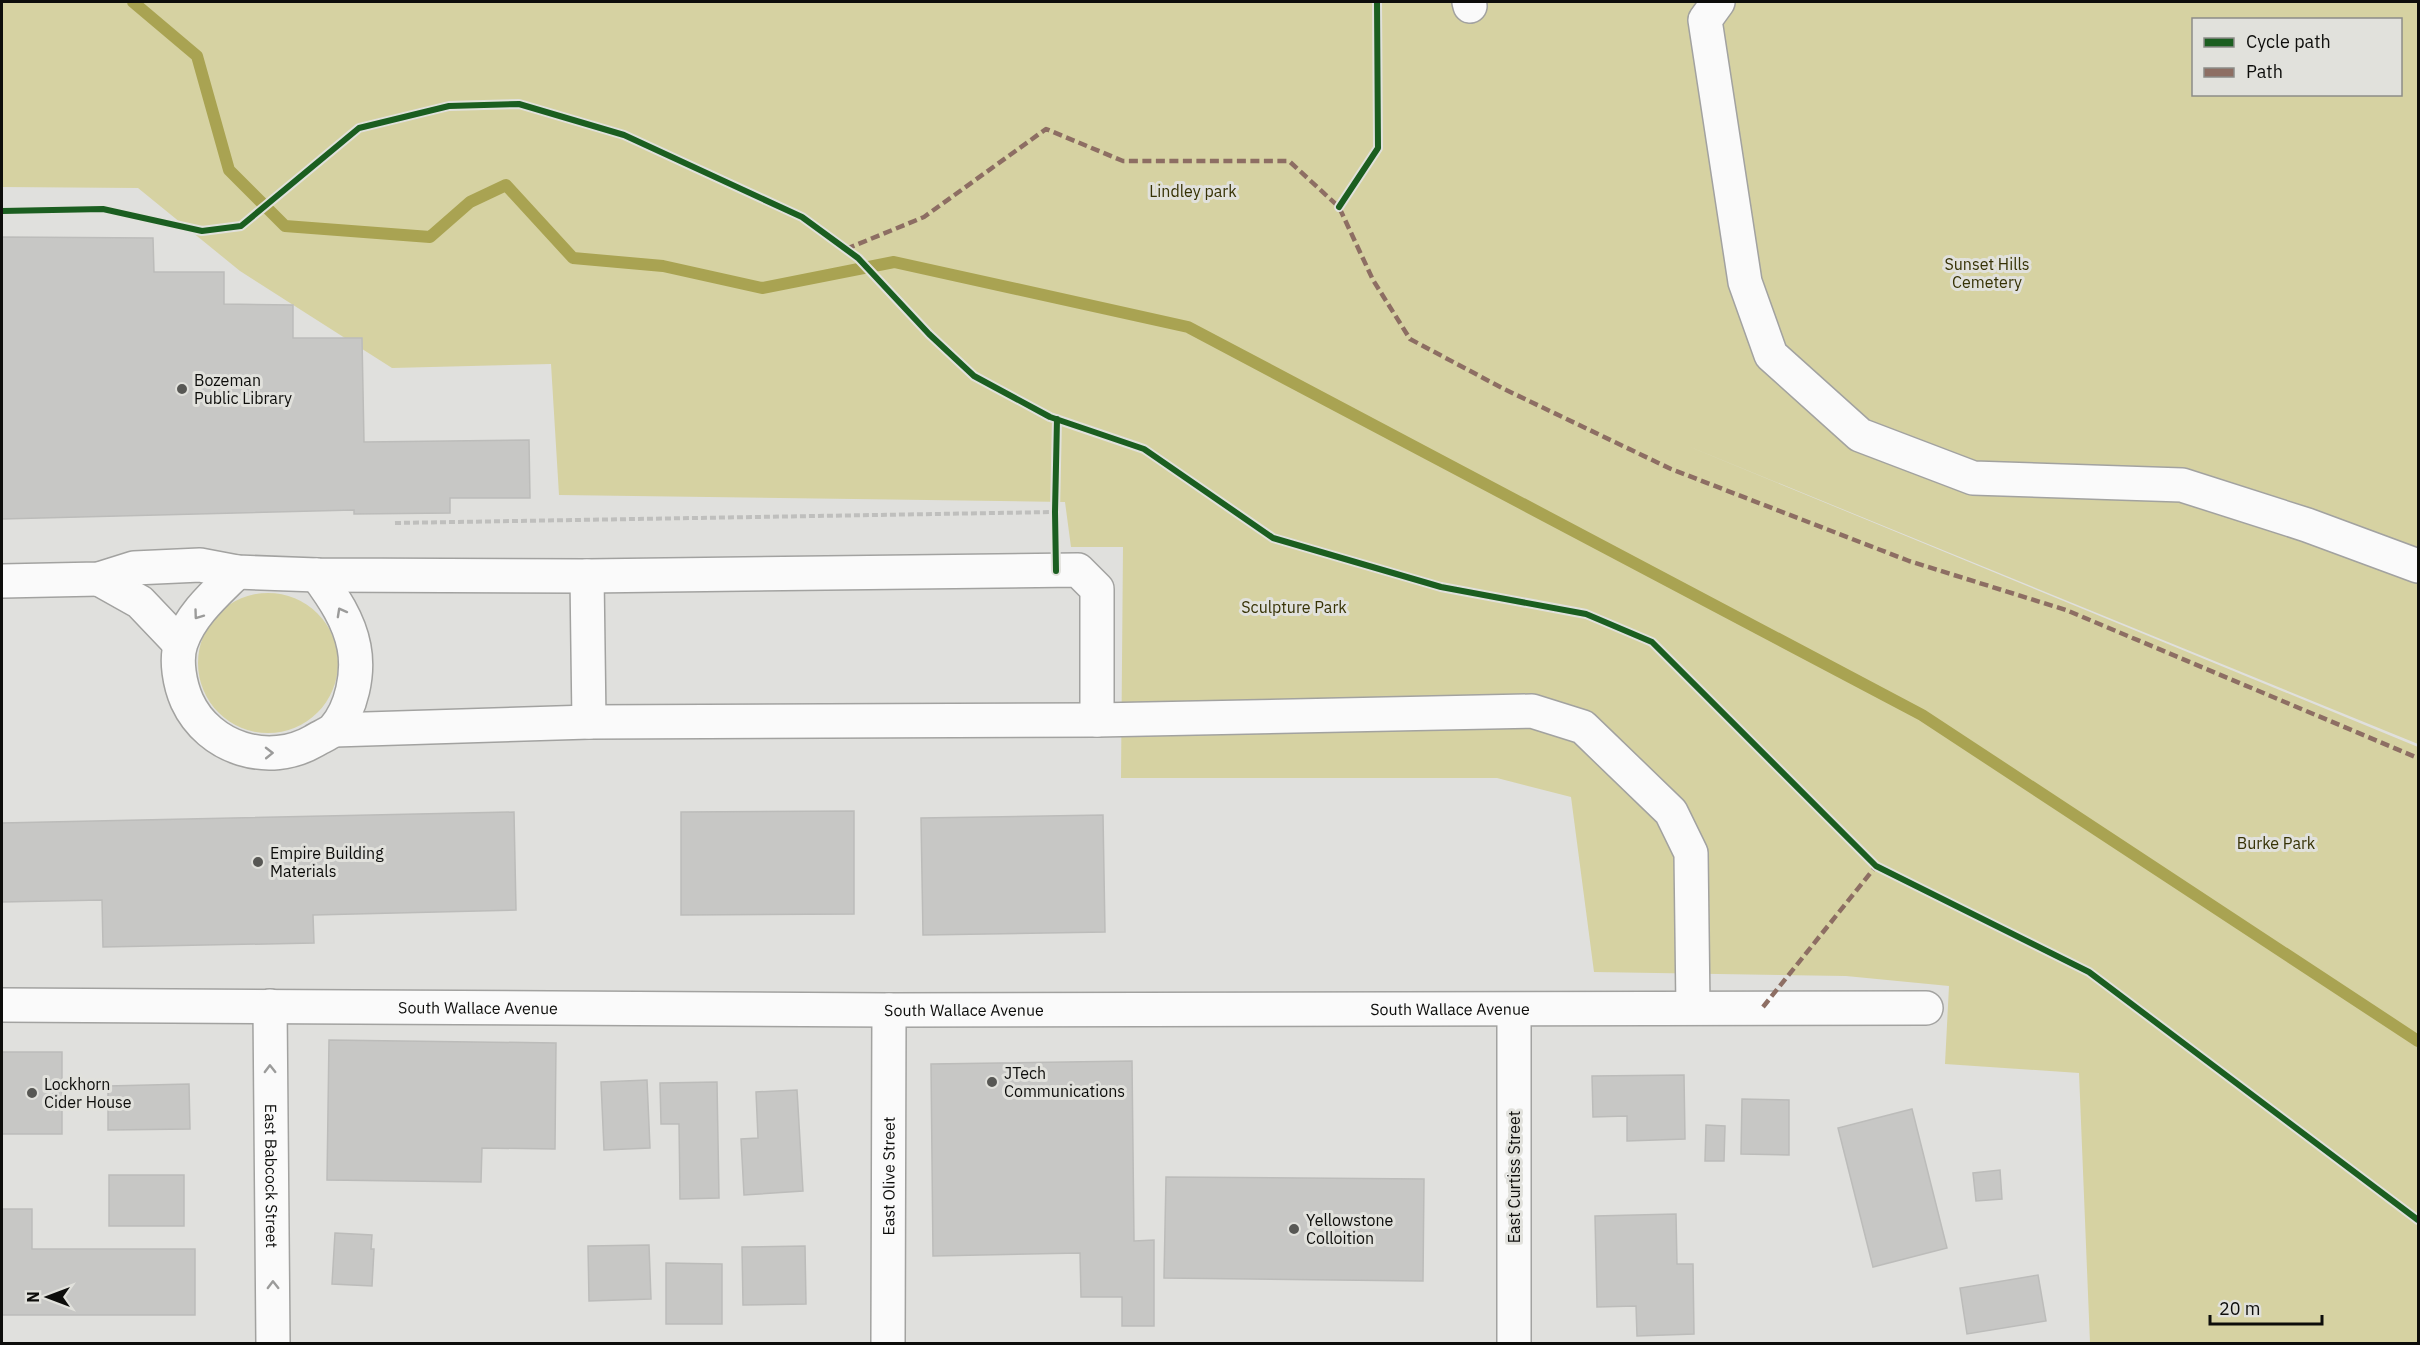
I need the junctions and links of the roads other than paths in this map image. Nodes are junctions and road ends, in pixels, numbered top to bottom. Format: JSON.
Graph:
{"nodes":[{"id":1,"x":1718,"y":2,"type":"edge"},
{"id":2,"x":2418,"y":566,"type":"edge"},
{"id":3,"x":237,"y":572,"type":"junction"},
{"id":4,"x":317,"y":575,"type":"junction"},
{"id":5,"x":587,"y":576,"type":"junction"},
{"id":6,"x":99,"y":579,"type":"junction"},
{"id":7,"x":2,"y":581,"type":"edge"},
{"id":8,"x":180,"y":644,"type":"junction"},
{"id":9,"x":1097,"y":720,"type":"junction"},
{"id":10,"x":589,"y":722,"type":"junction"},
{"id":11,"x":334,"y":730,"type":"junction"},
{"id":12,"x":2,"y":1005,"type":"edge"},
{"id":13,"x":270,"y":1006,"type":"junction"},
{"id":14,"x":1693,"y":1007,"type":"junction"},
{"id":15,"x":1926,"y":1008,"type":"dead end"},
{"id":16,"x":889,"y":1010,"type":"junction"},
{"id":17,"x":1514,"y":1010,"type":"junction"},
{"id":18,"x":273,"y":1344,"type":"edge"},
{"id":19,"x":888,"y":1344,"type":"edge"},
{"id":20,"x":1514,"y":1344,"type":"edge"}],
"edges":[{"from":1,"to":2,"type":"street"},
{"from":3,"to":4,"type":"street"},
{"from":3,"to":6,"type":"street"},
{"from":3,"to":8,"type":"street","one_way":true},
{"from":4,"to":5,"type":"street"},
{"from":11,"to":4,"type":"street","one_way":true},
{"from":5,"to":9,"type":"street"},
{"from":5,"to":10,"type":"street"},
{"from":6,"to":7,"type":"street"},
{"from":6,"to":8,"type":"street"},
{"from":8,"to":11,"type":"street","one_way":true},
{"from":9,"to":10,"type":"street"},
{"from":9,"to":14,"type":"street"},
{"from":10,"to":11,"type":"street"},
{"from":12,"to":13,"type":"street","name":"South Wallace Avenue"},
{"from":13,"to":16,"type":"street","name":"South Wallace Avenue"},
{"from":18,"to":13,"type":"street","name":"East Babcock Street","one_way":true},
{"from":14,"to":15,"type":"street","name":"South Wallace Avenue"},
{"from":14,"to":17,"type":"street","name":"South Wallace Avenue"},
{"from":16,"to":17,"type":"street","name":"South Wallace Avenue"},
{"from":16,"to":19,"type":"street","name":"East Olive Street"},
{"from":17,"to":20,"type":"street","name":"East Curtiss Street"}]}
